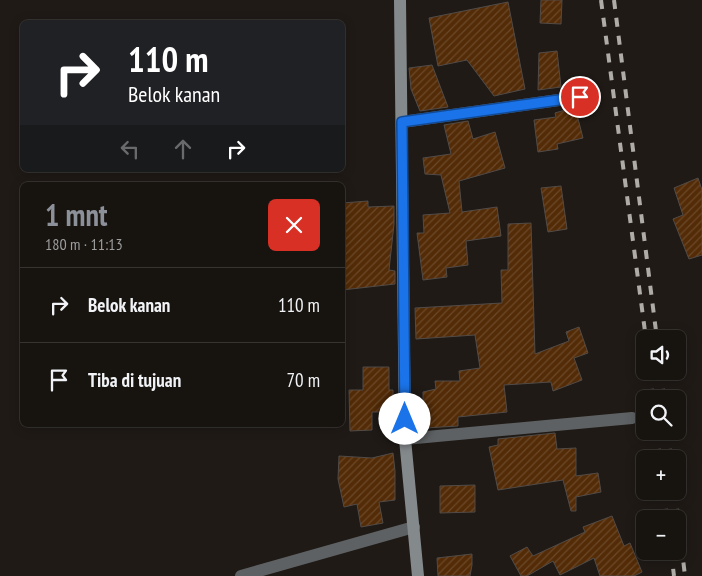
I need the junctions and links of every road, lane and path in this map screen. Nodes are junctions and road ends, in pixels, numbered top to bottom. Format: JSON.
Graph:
{"nodes":[{"id":1,"x":400,"y":0,"type":"edge"},
{"id":2,"x":580,"y":97,"type":"dead end"},
{"id":3,"x":402,"y":122,"type":"junction"},
{"id":4,"x":632,"y":418,"type":"dead end"},
{"id":5,"x":405,"y":439,"type":"junction"},
{"id":6,"x":414,"y":527,"type":"junction"},
{"id":7,"x":241,"y":576,"type":"edge"},
{"id":8,"x":418,"y":576,"type":"edge"}],
"edges":[{"from":1,"to":3,"type":"street"},
{"from":2,"to":3,"type":"street"},
{"from":3,"to":5,"type":"street"},
{"from":4,"to":5,"type":"street"},
{"from":5,"to":6,"type":"street"},
{"from":6,"to":7,"type":"street"},
{"from":6,"to":8,"type":"street"}]}
